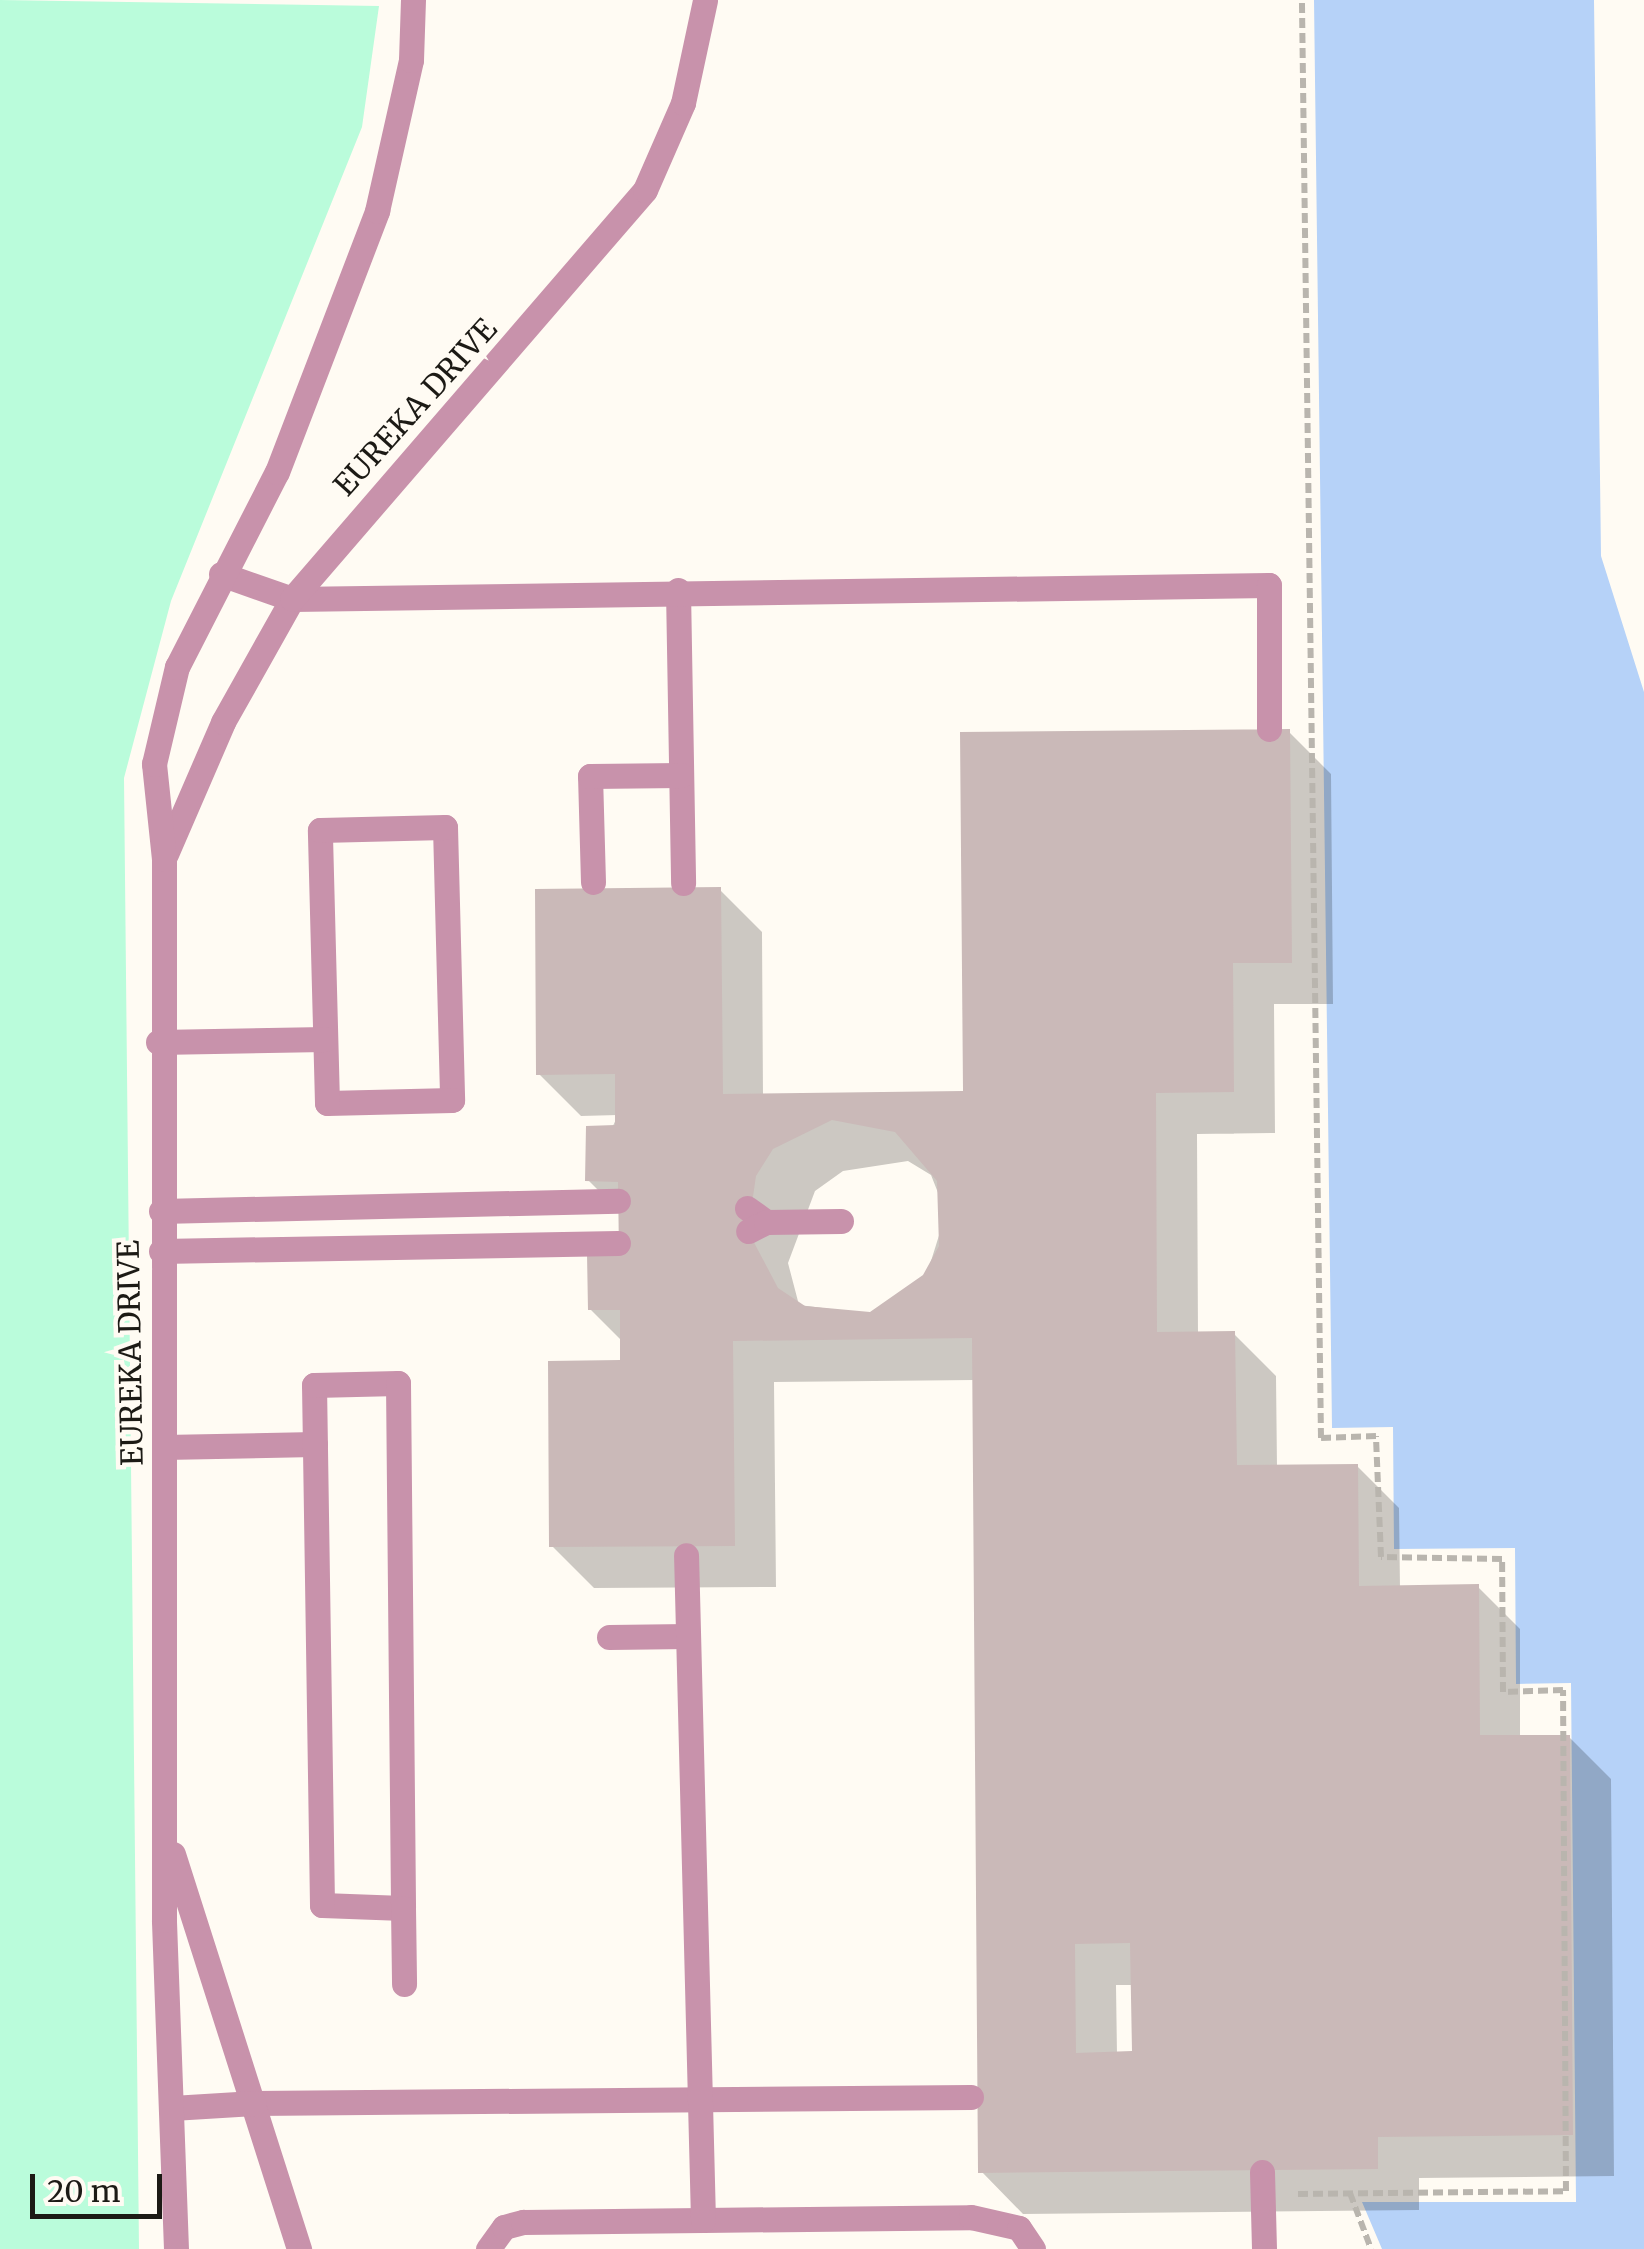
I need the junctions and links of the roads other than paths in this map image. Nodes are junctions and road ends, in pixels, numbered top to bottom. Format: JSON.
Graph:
{"nodes":[{"id":1,"x":414,"y":0,"type":"edge"},
{"id":2,"x":706,"y":0,"type":"edge"},
{"id":3,"x":221,"y":574,"type":"junction"},
{"id":4,"x":678,"y":590,"type":"junction"},
{"id":5,"x":292,"y":600,"type":"junction"},
{"id":6,"x":1269,"y":729,"type":"dead end"},
{"id":7,"x":681,"y":775,"type":"junction"},
{"id":8,"x":164,"y":859,"type":"junction"},
{"id":9,"x":594,"y":882,"type":"dead end"},
{"id":10,"x":683,"y":882,"type":"dead end"},
{"id":11,"x":325,"y":1039,"type":"junction"},
{"id":12,"x":158,"y":1042,"type":"junction"},
{"id":13,"x":618,"y":1201,"type":"dead end"},
{"id":14,"x":160,"y":1211,"type":"junction"},
{"id":15,"x":754,"y":1220,"type":"dead end"},
{"id":16,"x":841,"y":1222,"type":"dead end"},
{"id":17,"x":618,"y":1243,"type":"dead end"},
{"id":18,"x":161,"y":1251,"type":"junction"},
{"id":19,"x":315,"y":1444,"type":"junction"},
{"id":20,"x":164,"y":1447,"type":"junction"},
{"id":21,"x":686,"y":1555,"type":"dead end"},
{"id":22,"x":688,"y":1636,"type":"junction"},
{"id":23,"x":609,"y":1637,"type":"dead end"},
{"id":24,"x":170,"y":1847,"type":"junction"},
{"id":25,"x":403,"y":1908,"type":"junction"},
{"id":26,"x":404,"y":1984,"type":"dead end"},
{"id":27,"x":972,"y":2097,"type":"dead end"},
{"id":28,"x":700,"y":2102,"type":"junction"},
{"id":29,"x":254,"y":2103,"type":"junction"},
{"id":30,"x":172,"y":2108,"type":"junction"},
{"id":31,"x":1262,"y":2172,"type":"dead end"},
{"id":32,"x":703,"y":2220,"type":"junction"},
{"id":33,"x":176,"y":2249,"type":"edge"},
{"id":34,"x":298,"y":2249,"type":"edge"},
{"id":35,"x":488,"y":2249,"type":"edge"},
{"id":36,"x":1033,"y":2249,"type":"edge"},
{"id":37,"x":1264,"y":2249,"type":"edge"}],
"edges":[{"from":1,"to":3,"type":"street","name":"EUREKA DRIVE"},
{"from":2,"to":5,"type":"street","name":"EUREKA DRIVE"},
{"from":3,"to":5,"type":"street"},
{"from":3,"to":8,"type":"street","name":"EUREKA DRIVE"},
{"from":4,"to":5,"type":"street"},
{"from":4,"to":6,"type":"street"},
{"from":4,"to":7,"type":"street"},
{"from":5,"to":8,"type":"street","name":"EUREKA DRIVE"},
{"from":7,"to":9,"type":"street"},
{"from":7,"to":10,"type":"street"},
{"from":8,"to":12,"type":"street","name":"EUREKA DRIVE"},
{"from":11,"to":11,"type":"street"},
{"from":11,"to":12,"type":"street"},
{"from":12,"to":14,"type":"street","name":"EUREKA DRIVE"},
{"from":13,"to":14,"type":"street"},
{"from":14,"to":18,"type":"street","name":"EUREKA DRIVE"},
{"from":15,"to":16,"type":"street"},
{"from":17,"to":18,"type":"street"},
{"from":18,"to":20,"type":"street","name":"EUREKA DRIVE"},
{"from":19,"to":20,"type":"street"},
{"from":19,"to":25,"type":"street"},
{"from":19,"to":25,"type":"street"},
{"from":20,"to":24,"type":"street","name":"EUREKA DRIVE"},
{"from":21,"to":22,"type":"street"},
{"from":22,"to":23,"type":"street"},
{"from":22,"to":28,"type":"street"},
{"from":24,"to":29,"type":"street","name":"EUREKA DRIVE"},
{"from":24,"to":30,"type":"street","name":"EUREKA DRIVE"},
{"from":25,"to":26,"type":"street"},
{"from":27,"to":28,"type":"street"},
{"from":28,"to":29,"type":"street"},
{"from":28,"to":32,"type":"street"},
{"from":29,"to":30,"type":"street"},
{"from":29,"to":34,"type":"street","name":"EUREKA DRIVE"},
{"from":30,"to":33,"type":"street","name":"EUREKA DRIVE"},
{"from":31,"to":37,"type":"street"},
{"from":32,"to":35,"type":"street"},
{"from":32,"to":36,"type":"street"}]}
